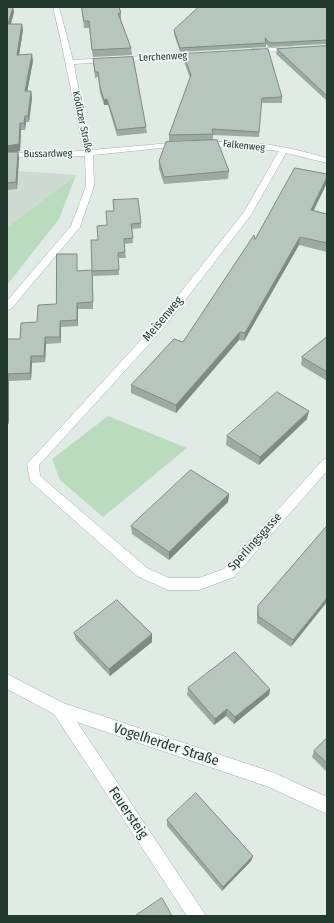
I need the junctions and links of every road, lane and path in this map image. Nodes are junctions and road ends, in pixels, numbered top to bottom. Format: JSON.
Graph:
{"nodes":[{"id":1,"x":56,"y":7,"type":"edge"},
{"id":2,"x":304,"y":48,"type":"edge"},
{"id":3,"x":241,"y":52,"type":"edge"},
{"id":4,"x":202,"y":54,"type":"edge"},
{"id":5,"x":70,"y":62,"type":"junction"},
{"id":6,"x":283,"y":150,"type":"junction"},
{"id":7,"x":89,"y":153,"type":"junction"},
{"id":8,"x":7,"y":155,"type":"edge"},
{"id":9,"x":327,"y":161,"type":"edge"},
{"id":10,"x":7,"y":307,"type":"edge"},
{"id":11,"x":327,"y":463,"type":"edge"},
{"id":12,"x":34,"y":478,"type":"joint"},
{"id":13,"x":7,"y":681,"type":"edge"},
{"id":14,"x":59,"y":709,"type":"junction"},
{"id":15,"x":327,"y":806,"type":"edge"},
{"id":16,"x":197,"y":916,"type":"edge"}],
"edges":[{"from":1,"to":5,"type":"street","name":"Köditzer Straße"},
{"from":2,"to":3,"type":"street"},
{"from":4,"to":5,"type":"street","name":"Lerchenweg"},
{"from":5,"to":7,"type":"street","name":"Köditzer Straße"},
{"from":6,"to":7,"type":"street","name":"Falkenweg"},
{"from":6,"to":9,"type":"street","name":"Falkenweg"},
{"from":6,"to":12,"type":"street","name":"Meisenweg"},
{"from":7,"to":8,"type":"street","name":"Bussardweg"},
{"from":7,"to":10,"type":"street","name":"Köditzer Straße"},
{"from":11,"to":12,"type":"street","name":"Sperlingsgasse"},
{"from":13,"to":14,"type":"street","name":"Vogelherder Straße"},
{"from":14,"to":15,"type":"street","name":"Vogelherder Straße"},
{"from":14,"to":16,"type":"street","name":"Feuersteig"}]}
